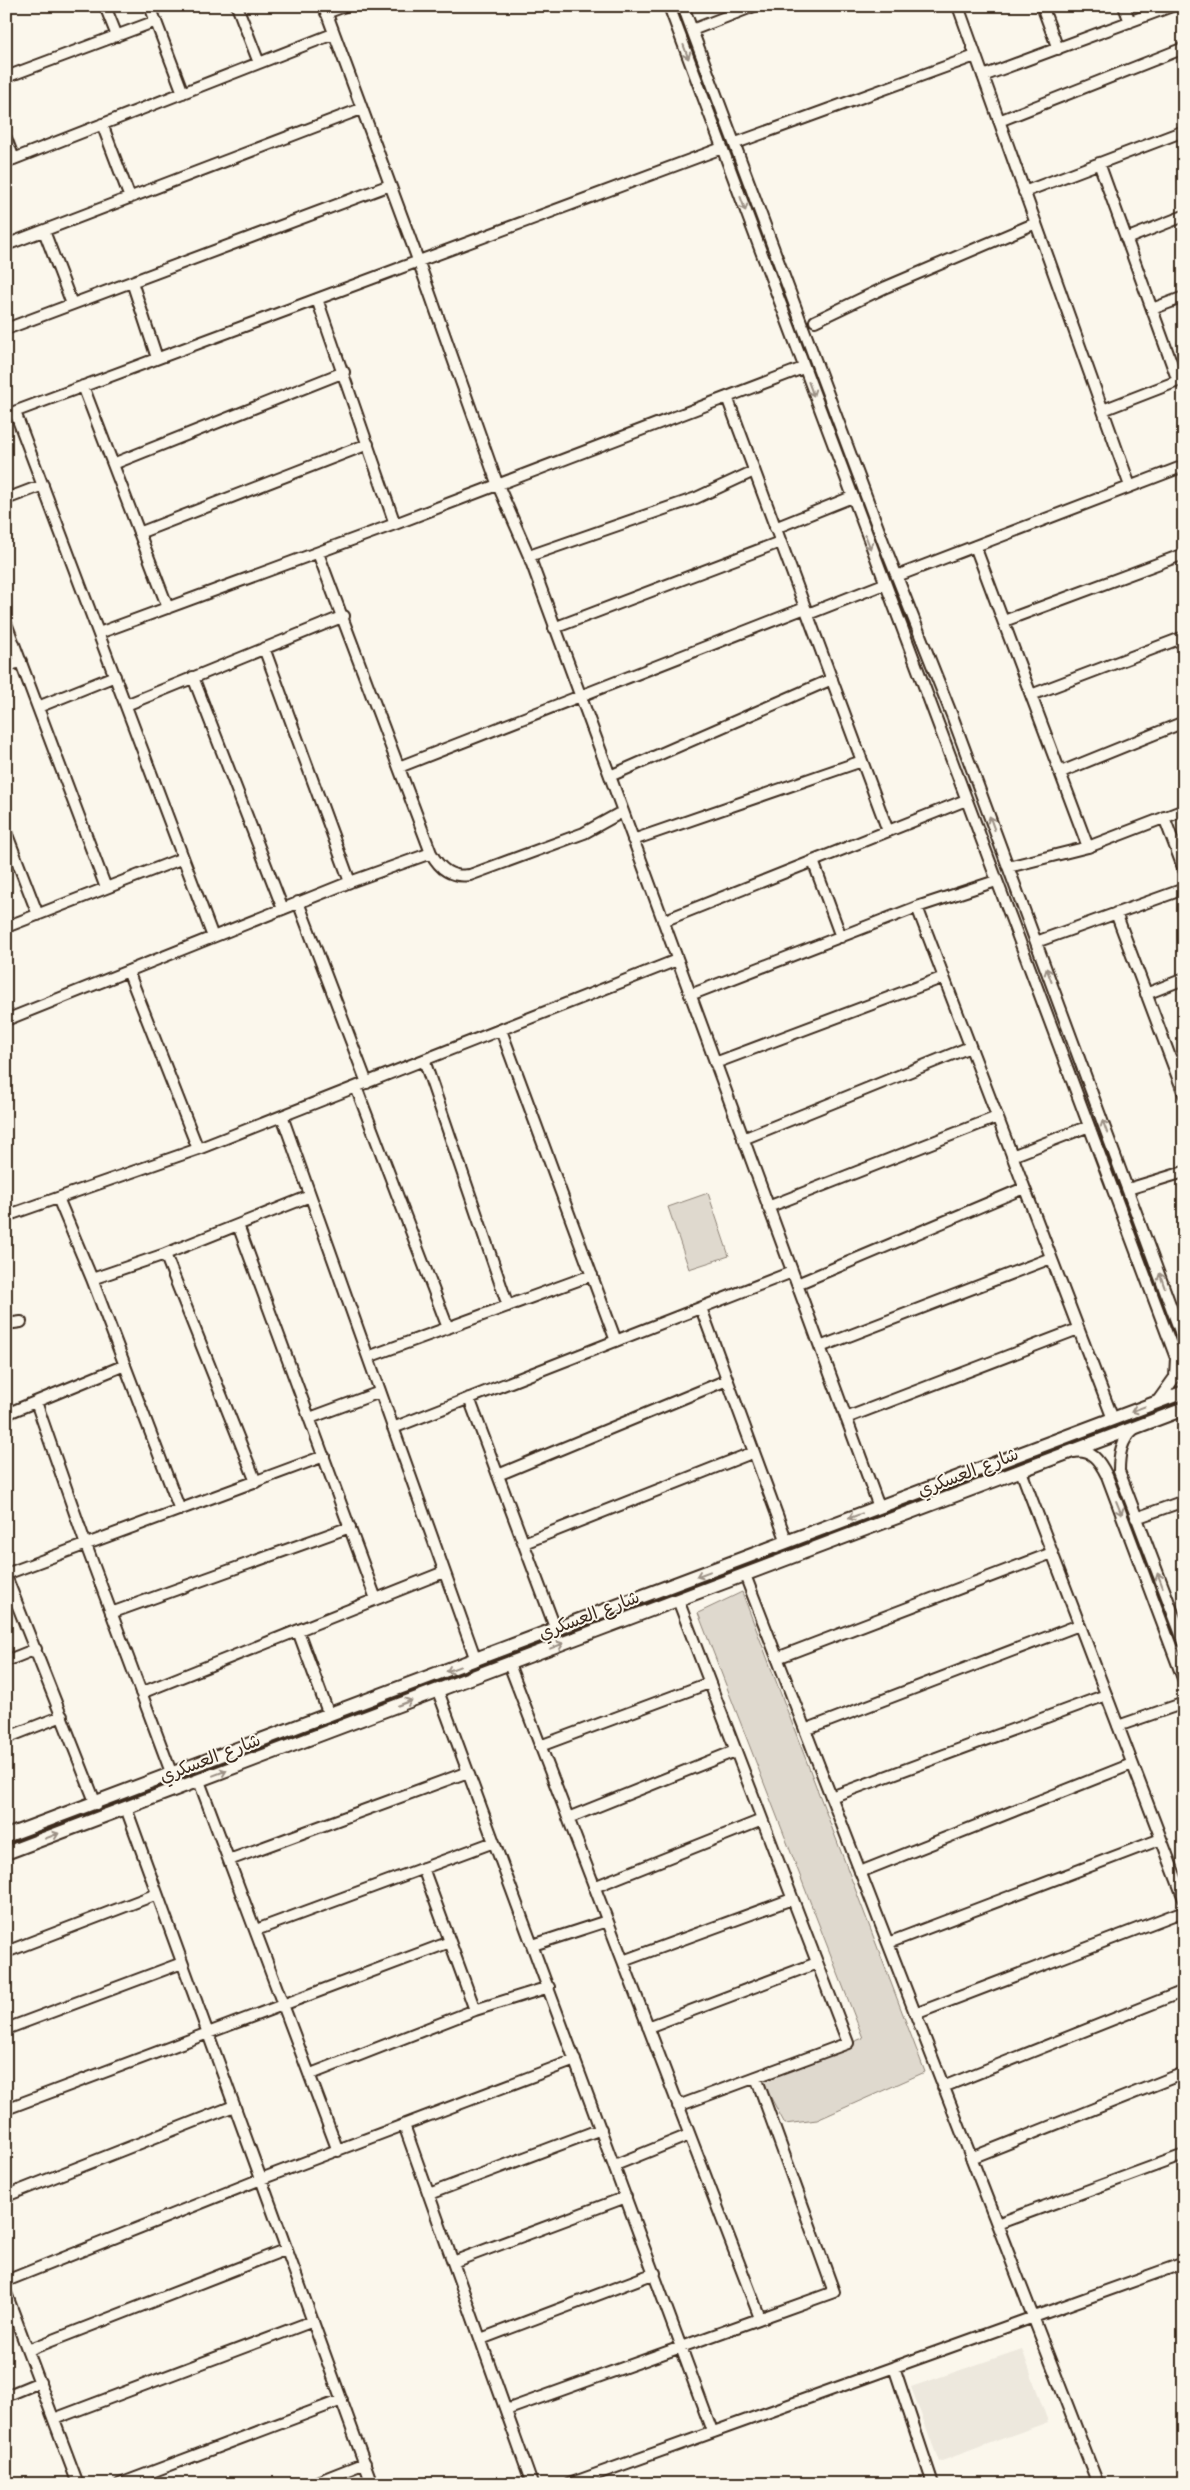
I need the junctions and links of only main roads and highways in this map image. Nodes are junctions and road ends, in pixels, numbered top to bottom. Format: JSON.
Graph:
{"nodes":[{"id":1,"x":1184,"y":1392,"type":"edge"},
{"id":2,"x":1184,"y":1409,"type":"edge"},
{"id":3,"x":959,"y":1477,"type":"junction"},
{"id":4,"x":929,"y":1488,"type":"junction"},
{"id":5,"x":963,"y":1493,"type":"junction"},
{"id":6,"x":933,"y":1504,"type":"junction"},
{"id":7,"x":375,"y":1698,"type":"junction"},
{"id":8,"x":351,"y":1707,"type":"junction"},
{"id":9,"x":380,"y":1713,"type":"junction"},
{"id":10,"x":355,"y":1722,"type":"junction"},
{"id":11,"x":6,"y":1836,"type":"edge"},
{"id":12,"x":6,"y":1853,"type":"edge"}],
"edges":[{"from":1,"to":3,"type":"main road","name":"شارع العسكري","one_way":true},
{"from":2,"to":5,"type":"main road","name":"شارع العسكري"},
{"from":3,"to":4,"type":"main road","name":"شارع العسكري"},
{"from":3,"to":5,"type":"main road"},
{"from":4,"to":6,"type":"main road"},
{"from":4,"to":7,"type":"main road","name":"شارع العسكري","one_way":true},
{"from":5,"to":6,"type":"main road","name":"شارع العسكري"},
{"from":9,"to":6,"type":"main road","name":"شارع العسكري","one_way":true},
{"from":7,"to":8,"type":"main road","name":"شارع العسكري"},
{"from":7,"to":9,"type":"main road"},
{"from":8,"to":10,"type":"main road"},
{"from":8,"to":11,"type":"main road","name":"شارع العسكري"},
{"from":9,"to":10,"type":"main road","name":"شارع العسكري"},
{"from":12,"to":10,"type":"main road","name":"شارع العسكري","one_way":true}]}
